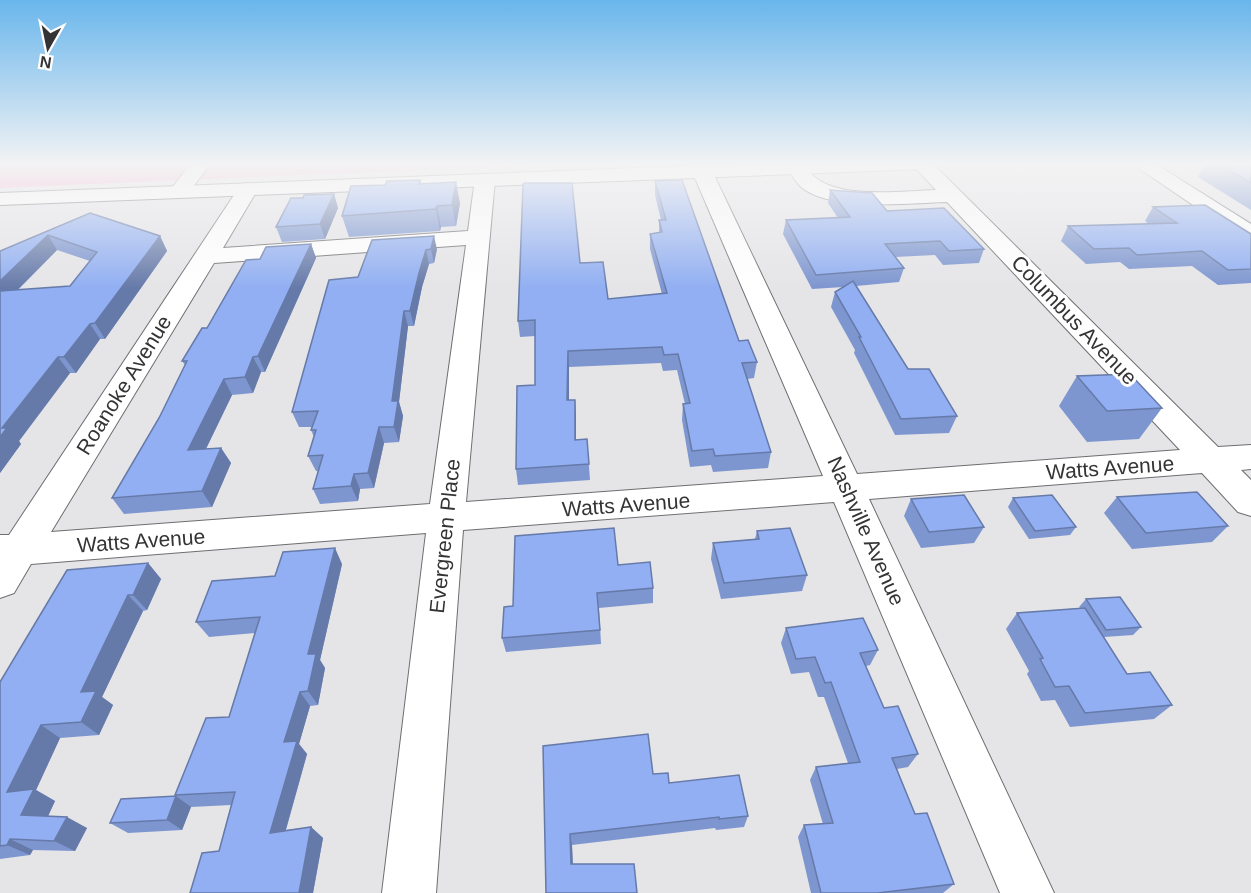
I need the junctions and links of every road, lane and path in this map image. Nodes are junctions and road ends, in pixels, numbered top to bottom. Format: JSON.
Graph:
{"nodes":[{"id":1,"x":238,"y":205,"type":"edge"},
{"id":2,"x":482,"y":205,"type":"edge"},
{"id":3,"x":717,"y":205,"type":"edge"},
{"id":4,"x":961,"y":205,"type":"edge"},
{"id":5,"x":1205,"y":205,"type":"edge"},
{"id":6,"x":1251,"y":234,"type":"edge"},
{"id":7,"x":479,"y":237,"type":"junction"},
{"id":8,"x":206,"y":256,"type":"junction"},
{"id":9,"x":1251,"y":457,"type":"edge"},
{"id":10,"x":1210,"y":461,"type":"junction"},
{"id":11,"x":846,"y":488,"type":"junction"},
{"id":12,"x":1251,"y":502,"type":"edge"},
{"id":13,"x":446,"y":519,"type":"junction"},
{"id":14,"x":10,"y":550,"type":"edge"},
{"id":15,"x":0,"y":581,"type":"edge"},
{"id":16,"x":409,"y":893,"type":"edge"},
{"id":17,"x":1027,"y":893,"type":"edge"}],
"edges":[{"from":1,"to":8,"type":"street","name":"Roanoke Avenue"},
{"from":2,"to":7,"type":"street","name":"Evergreen Place"},
{"from":3,"to":11,"type":"street","name":"Nashville Avenue"},
{"from":4,"to":10,"type":"street","name":"Columbus Avenue"},
{"from":5,"to":6,"type":"street"},
{"from":7,"to":8,"type":"street"},
{"from":7,"to":13,"type":"street","name":"Evergreen Place"},
{"from":8,"to":14,"type":"street","name":"Roanoke Avenue"},
{"from":9,"to":10,"type":"street","name":"Watts Avenue"},
{"from":10,"to":11,"type":"street","name":"Watts Avenue"},
{"from":10,"to":12,"type":"street","name":"Columbus Avenue"},
{"from":11,"to":13,"type":"street","name":"Watts Avenue"},
{"from":11,"to":17,"type":"street","name":"Nashville Avenue"},
{"from":13,"to":14,"type":"street","name":"Watts Avenue"},
{"from":13,"to":16,"type":"street","name":"Evergreen Place"},
{"from":14,"to":15,"type":"street","name":"Roanoke Avenue"}]}
